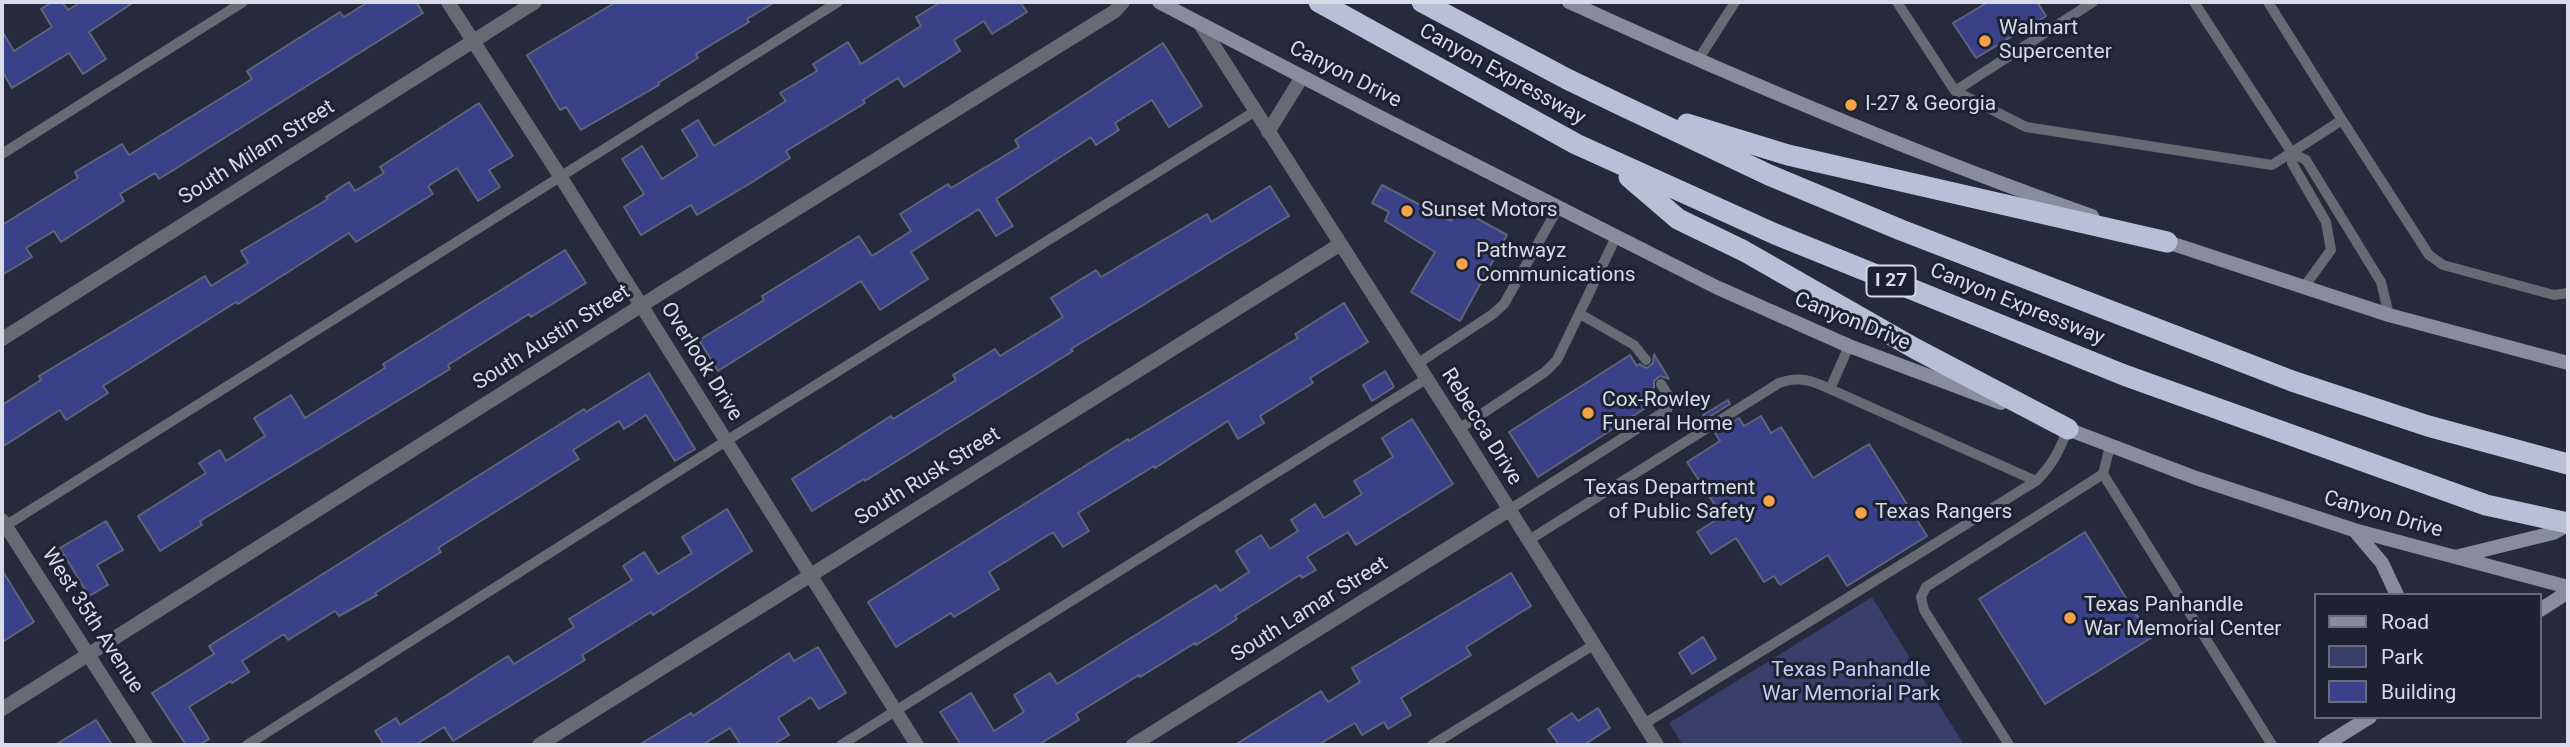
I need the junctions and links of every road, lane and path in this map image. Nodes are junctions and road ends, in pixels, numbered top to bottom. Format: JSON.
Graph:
{"nodes":[{"id":1,"x":243,"y":2,"type":"edge"},
{"id":2,"x":447,"y":2,"type":"edge"},
{"id":3,"x":535,"y":2,"type":"edge"},
{"id":4,"x":838,"y":2,"type":"edge"},
{"id":5,"x":1123,"y":2,"type":"edge"},
{"id":6,"x":1159,"y":2,"type":"edge"},
{"id":7,"x":1319,"y":2,"type":"edge"},
{"id":8,"x":1422,"y":2,"type":"edge"},
{"id":9,"x":1569,"y":2,"type":"edge"},
{"id":10,"x":1735,"y":2,"type":"edge"},
{"id":11,"x":1897,"y":2,"type":"edge"},
{"id":12,"x":2093,"y":2,"type":"edge"},
{"id":13,"x":2194,"y":2,"type":"edge"},
{"id":14,"x":2268,"y":2,"type":"edge"},
{"id":15,"x":1200,"y":24,"type":"junction"},
{"id":16,"x":472,"y":42,"type":"junction"},
{"id":17,"x":1698,"y":60,"type":"junction"},
{"id":18,"x":1302,"y":77,"type":"junction"},
{"id":19,"x":1955,"y":91,"type":"junction"},
{"id":20,"x":1621,"y":105,"type":"junction"},
{"id":21,"x":1254,"y":112,"type":"junction"},
{"id":22,"x":2342,"y":120,"type":"junction"},
{"id":23,"x":1268,"y":132,"type":"junction"},
{"id":24,"x":2292,"y":153,"type":"junction"},
{"id":25,"x":2,"y":154,"type":"edge"},
{"id":26,"x":1612,"y":162,"type":"junction"},
{"id":27,"x":560,"y":176,"type":"junction"},
{"id":28,"x":1558,"y":208,"type":"junction"},
{"id":29,"x":1616,"y":237,"type":"junction"},
{"id":30,"x":2167,"y":242,"type":"junction"},
{"id":31,"x":1339,"y":245,"type":"junction"},
{"id":32,"x":2304,"y":287,"type":"junction"},
{"id":33,"x":2568,"y":293,"type":"edge"},
{"id":34,"x":642,"y":306,"type":"junction"},
{"id":35,"x":1580,"y":314,"type":"junction"},
{"id":36,"x":2389,"y":315,"type":"junction"},
{"id":37,"x":2,"y":339,"type":"edge"},
{"id":38,"x":1849,"y":346,"type":"junction"},
{"id":39,"x":1646,"y":360,"type":"dead end"},
{"id":40,"x":2568,"y":363,"type":"edge"},
{"id":41,"x":1416,"y":364,"type":"junction"},
{"id":42,"x":1426,"y":379,"type":"junction"},
{"id":43,"x":1661,"y":384,"type":"dead end"},
{"id":44,"x":1830,"y":389,"type":"junction"},
{"id":45,"x":1459,"y":429,"type":"junction"},
{"id":46,"x":2068,"y":429,"type":"junction"},
{"id":47,"x":726,"y":441,"type":"junction"},
{"id":48,"x":2110,"y":446,"type":"junction"},
{"id":49,"x":2560,"y":462,"type":"edge"},
{"id":50,"x":2103,"y":474,"type":"junction"},
{"id":51,"x":2036,"y":481,"type":"junction"},
{"id":52,"x":1509,"y":510,"type":"junction"},
{"id":53,"x":3,"y":524,"type":"edge"},
{"id":54,"x":2568,"y":524,"type":"edge"},
{"id":55,"x":2354,"y":530,"type":"junction"},
{"id":56,"x":1529,"y":540,"type":"junction"},
{"id":57,"x":2454,"y":558,"type":"junction"},
{"id":58,"x":811,"y":575,"type":"junction"},
{"id":59,"x":2568,"y":590,"type":"edge"},
{"id":60,"x":2396,"y":593,"type":"edge"},
{"id":61,"x":2542,"y":609,"type":"edge"},
{"id":62,"x":1595,"y":644,"type":"junction"},
{"id":63,"x":88,"y":655,"type":"junction"},
{"id":64,"x":2,"y":709,"type":"edge"},
{"id":65,"x":896,"y":711,"type":"junction"},
{"id":66,"x":2367,"y":719,"type":"edge"},
{"id":67,"x":1644,"y":724,"type":"junction"},
{"id":68,"x":146,"y":745,"type":"edge"},
{"id":69,"x":247,"y":745,"type":"edge"},
{"id":70,"x":539,"y":745,"type":"edge"},
{"id":71,"x":841,"y":745,"type":"edge"},
{"id":72,"x":917,"y":745,"type":"edge"},
{"id":73,"x":1133,"y":745,"type":"edge"},
{"id":74,"x":1432,"y":745,"type":"edge"},
{"id":75,"x":1657,"y":745,"type":"edge"},
{"id":76,"x":2008,"y":745,"type":"edge"},
{"id":77,"x":2272,"y":745,"type":"edge"},
{"id":78,"x":2325,"y":745,"type":"edge"}],
"edges":[{"from":1,"to":25,"type":"lane"},
{"from":2,"to":16,"type":"street","name":"Overlook Drive"},
{"from":3,"to":16,"type":"street","name":"South Milam Street"},
{"from":4,"to":27,"type":"lane"},
{"from":5,"to":34,"type":"street","name":"South Austin Street"},
{"from":6,"to":15,"type":"main road","name":"Canyon Drive"},
{"from":7,"to":26,"type":"highway","name":"Canyon Expressway","number":"I 27"},
{"from":8,"to":20,"type":"highway","name":"Canyon Expressway","number":"I 27"},
{"from":9,"to":17,"type":"main road"},
{"from":10,"to":17,"type":"lane"},
{"from":11,"to":19,"type":"lane"},
{"from":12,"to":19,"type":"lane"},
{"from":13,"to":24,"type":"lane"},
{"from":14,"to":22,"type":"lane"},
{"from":15,"to":18,"type":"main road","name":"Canyon Drive"},
{"from":15,"to":21,"type":"street","name":"Rebecca Drive"},
{"from":16,"to":27,"type":"street","name":"Overlook Drive"},
{"from":16,"to":37,"type":"street","name":"South Milam Street"},
{"from":17,"to":30,"type":"main road"},
{"from":18,"to":23,"type":"street"},
{"from":18,"to":28,"type":"main road","name":"Canyon Drive"},
{"from":19,"to":24,"type":"lane"},
{"from":20,"to":30,"type":"highway"},
{"from":20,"to":49,"type":"highway","name":"Canyon Expressway","number":"I 27"},
{"from":21,"to":23,"type":"street","name":"Rebecca Drive"},
{"from":21,"to":47,"type":"lane"},
{"from":22,"to":24,"type":"lane"},
{"from":22,"to":33,"type":"lane"},
{"from":23,"to":31,"type":"street","name":"Rebecca Drive"},
{"from":24,"to":32,"type":"lane"},
{"from":24,"to":36,"type":"lane"},
{"from":26,"to":46,"type":"highway"},
{"from":26,"to":54,"type":"highway","name":"Canyon Expressway","number":"I 27"},
{"from":27,"to":34,"type":"street","name":"Overlook Drive"},
{"from":27,"to":53,"type":"lane"},
{"from":28,"to":29,"type":"main road","name":"Canyon Drive"},
{"from":28,"to":41,"type":"lane"},
{"from":29,"to":35,"type":"lane"},
{"from":29,"to":38,"type":"main road","name":"Canyon Drive"},
{"from":30,"to":32,"type":"main road"},
{"from":31,"to":41,"type":"street","name":"Rebecca Drive"},
{"from":31,"to":58,"type":"street","name":"South Rusk Street"},
{"from":32,"to":36,"type":"main road"},
{"from":34,"to":47,"type":"street","name":"Overlook Drive"},
{"from":34,"to":63,"type":"street","name":"South Austin Street"},
{"from":35,"to":39,"type":"lane"},
{"from":35,"to":45,"type":"lane"},
{"from":36,"to":40,"type":"main road"},
{"from":38,"to":44,"type":"lane"},
{"from":38,"to":46,"type":"main road","name":"Canyon Drive"},
{"from":41,"to":42,"type":"street","name":"Rebecca Drive"},
{"from":42,"to":45,"type":"street","name":"Rebecca Drive"},
{"from":42,"to":65,"type":"lane"},
{"from":43,"to":52,"type":"lane"},
{"from":44,"to":51,"type":"lane"},
{"from":44,"to":56,"type":"lane"},
{"from":45,"to":52,"type":"street","name":"Rebecca Drive"},
{"from":46,"to":48,"type":"main road","name":"Canyon Drive"},
{"from":46,"to":51,"type":"lane"},
{"from":47,"to":58,"type":"street","name":"Overlook Drive"},
{"from":47,"to":69,"type":"lane"},
{"from":48,"to":50,"type":"lane"},
{"from":48,"to":55,"type":"main road","name":"Canyon Drive"},
{"from":50,"to":76,"type":"lane"},
{"from":50,"to":77,"type":"lane"},
{"from":51,"to":67,"type":"lane"},
{"from":52,"to":56,"type":"street","name":"Rebecca Drive"},
{"from":52,"to":73,"type":"street","name":"South Lamar Street"},
{"from":53,"to":63,"type":"street","name":"West 35th Avenue"},
{"from":54,"to":57,"type":"main road"},
{"from":55,"to":57,"type":"main road","name":"Canyon Drive"},
{"from":55,"to":60,"type":"main road"},
{"from":56,"to":62,"type":"street","name":"Rebecca Drive"},
{"from":57,"to":59,"type":"main road","name":"Canyon Drive"},
{"from":58,"to":65,"type":"street","name":"Overlook Drive"},
{"from":58,"to":70,"type":"street","name":"South Rusk Street"},
{"from":59,"to":61,"type":"main road"},
{"from":62,"to":67,"type":"street","name":"Rebecca Drive"},
{"from":62,"to":74,"type":"lane"},
{"from":63,"to":64,"type":"street","name":"South Austin Street"},
{"from":63,"to":68,"type":"street","name":"West 35th Avenue"},
{"from":65,"to":71,"type":"lane"},
{"from":65,"to":72,"type":"street","name":"Overlook Drive"},
{"from":66,"to":78,"type":"main road"},
{"from":67,"to":75,"type":"street","name":"Rebecca Drive"}]}
